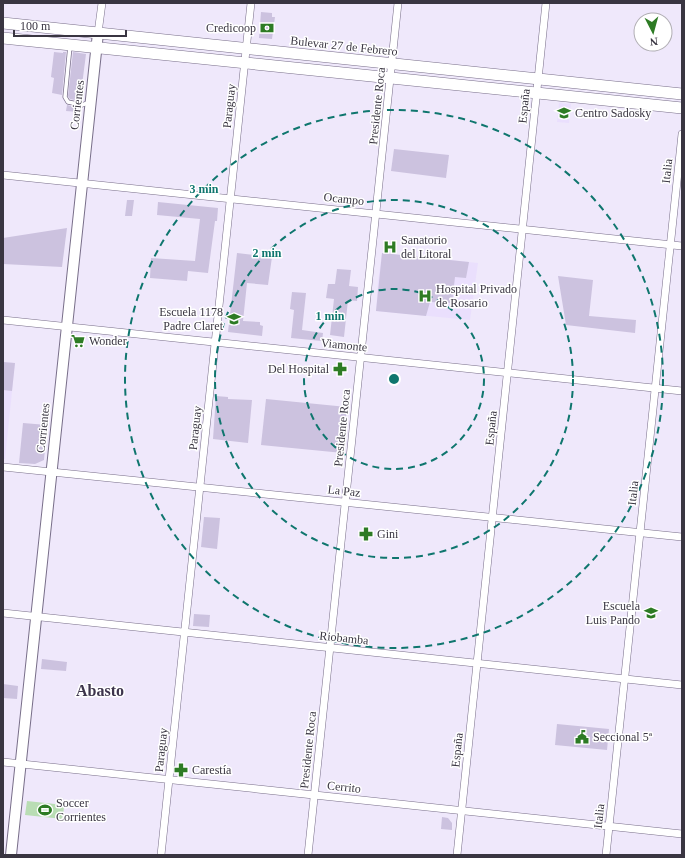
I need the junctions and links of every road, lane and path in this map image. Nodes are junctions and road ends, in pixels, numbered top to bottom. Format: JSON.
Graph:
{"nodes":[{"id":1,"x":102,"y":3,"type":"edge"},
{"id":2,"x":251,"y":3,"type":"edge"},
{"id":3,"x":398,"y":3,"type":"edge"},
{"id":4,"x":546,"y":3,"type":"edge"},
{"id":5,"x":3,"y":23,"type":"edge"},
{"id":6,"x":98,"y":33,"type":"junction"},
{"id":7,"x":3,"y":38,"type":"edge"},
{"id":8,"x":70,"y":45,"type":"junction"},
{"id":9,"x":97,"y":48,"type":"junction"},
{"id":10,"x":246,"y":48,"type":"junction"},
{"id":11,"x":245,"y":63,"type":"junction"},
{"id":12,"x":392,"y":64,"type":"junction"},
{"id":13,"x":390,"y":78,"type":"junction"},
{"id":14,"x":538,"y":79,"type":"junction"},
{"id":15,"x":537,"y":94,"type":"junction"},
{"id":16,"x":682,"y":94,"type":"edge"},
{"id":17,"x":91,"y":102,"type":"junction"},
{"id":18,"x":682,"y":108,"type":"edge"},
{"id":19,"x":682,"y":134,"type":"edge"},
{"id":20,"x":3,"y":175,"type":"edge"},
{"id":21,"x":82,"y":183,"type":"junction"},
{"id":22,"x":231,"y":199,"type":"junction"},
{"id":23,"x":376,"y":214,"type":"junction"},
{"id":24,"x":523,"y":229,"type":"junction"},
{"id":25,"x":670,"y":245,"type":"junction"},
{"id":26,"x":682,"y":246,"type":"edge"},
{"id":27,"x":3,"y":320,"type":"edge"},
{"id":28,"x":67,"y":327,"type":"junction"},
{"id":29,"x":216,"y":342,"type":"junction"},
{"id":30,"x":361,"y":357,"type":"junction"},
{"id":31,"x":508,"y":373,"type":"junction"},
{"id":32,"x":655,"y":388,"type":"junction"},
{"id":33,"x":682,"y":391,"type":"edge"},
{"id":34,"x":3,"y":467,"type":"edge"},
{"id":35,"x":52,"y":472,"type":"junction"},
{"id":36,"x":200,"y":488,"type":"junction"},
{"id":37,"x":346,"y":503,"type":"junction"},
{"id":38,"x":492,"y":518,"type":"junction"},
{"id":39,"x":640,"y":533,"type":"junction"},
{"id":40,"x":682,"y":537,"type":"edge"},
{"id":41,"x":3,"y":613,"type":"edge"},
{"id":42,"x":36,"y":617,"type":"junction"},
{"id":43,"x":185,"y":632,"type":"junction"},
{"id":44,"x":330,"y":648,"type":"junction"},
{"id":45,"x":477,"y":663,"type":"junction"},
{"id":46,"x":625,"y":678,"type":"junction"},
{"id":47,"x":682,"y":684,"type":"edge"},
{"id":48,"x":3,"y":762,"type":"edge"},
{"id":49,"x":20,"y":764,"type":"junction"},
{"id":50,"x":169,"y":780,"type":"junction"},
{"id":51,"x":315,"y":795,"type":"junction"},
{"id":52,"x":462,"y":811,"type":"junction"},
{"id":53,"x":609,"y":826,"type":"junction"},
{"id":54,"x":682,"y":834,"type":"edge"},
{"id":55,"x":10,"y":855,"type":"edge"},
{"id":56,"x":162,"y":855,"type":"edge"},
{"id":57,"x":308,"y":855,"type":"edge"},
{"id":58,"x":457,"y":855,"type":"edge"},
{"id":59,"x":606,"y":855,"type":"edge"}],
"edges":[{"from":1,"to":6,"type":"street","name":"Corrientes"},
{"from":2,"to":10,"type":"street","name":"Paraguay"},
{"from":3,"to":12,"type":"street","name":"Presidente Roca"},
{"from":4,"to":14,"type":"street","name":"España"},
{"from":5,"to":6,"type":"main road","name":"Bulevar 27 de Febrero"},
{"from":6,"to":9,"type":"main road","name":"Corrientes"},
{"from":6,"to":10,"type":"main road","name":"Bulevar 27 de Febrero"},
{"from":7,"to":8,"type":"main road"},
{"from":8,"to":9,"type":"main road"},
{"from":8,"to":17,"type":"lane"},
{"from":9,"to":11,"type":"main road"},
{"from":9,"to":17,"type":"main road","name":"Corrientes"},
{"from":10,"to":11,"type":"street","name":"Paraguay"},
{"from":10,"to":12,"type":"main road","name":"Bulevar 27 de Febrero"},
{"from":11,"to":13,"type":"main road"},
{"from":11,"to":22,"type":"street","name":"Paraguay"},
{"from":12,"to":13,"type":"street","name":"Presidente Roca"},
{"from":12,"to":14,"type":"main road","name":"Bulevar 27 de Febrero"},
{"from":13,"to":15,"type":"main road"},
{"from":13,"to":23,"type":"street","name":"Presidente Roca"},
{"from":14,"to":15,"type":"street","name":"España"},
{"from":14,"to":16,"type":"main road","name":"Bulevar 27 de Febrero"},
{"from":15,"to":18,"type":"main road"},
{"from":15,"to":24,"type":"street","name":"España"},
{"from":17,"to":21,"type":"main road","name":"Corrientes"},
{"from":19,"to":25,"type":"street","name":"Italia"},
{"from":20,"to":21,"type":"street","name":"Ocampo"},
{"from":21,"to":22,"type":"street","name":"Ocampo"},
{"from":21,"to":28,"type":"main road","name":"Corrientes"},
{"from":22,"to":23,"type":"street","name":"Ocampo"},
{"from":22,"to":29,"type":"street","name":"Paraguay"},
{"from":23,"to":24,"type":"street","name":"Ocampo"},
{"from":23,"to":30,"type":"street","name":"Presidente Roca"},
{"from":24,"to":25,"type":"street","name":"Ocampo"},
{"from":24,"to":31,"type":"street","name":"España"},
{"from":25,"to":26,"type":"street","name":"Ocampo"},
{"from":25,"to":32,"type":"street","name":"Italia"},
{"from":27,"to":28,"type":"street","name":"Viamonte"},
{"from":28,"to":29,"type":"street","name":"Viamonte"},
{"from":28,"to":35,"type":"main road","name":"Corrientes"},
{"from":29,"to":30,"type":"street","name":"Viamonte"},
{"from":29,"to":36,"type":"street","name":"Paraguay"},
{"from":30,"to":31,"type":"street","name":"Viamonte"},
{"from":30,"to":37,"type":"street","name":"Presidente Roca"},
{"from":31,"to":32,"type":"street","name":"Viamonte"},
{"from":31,"to":38,"type":"street","name":"España"},
{"from":32,"to":33,"type":"street","name":"Viamonte"},
{"from":32,"to":39,"type":"street","name":"Italia"},
{"from":34,"to":35,"type":"street","name":"La Paz"},
{"from":35,"to":36,"type":"street","name":"La Paz"},
{"from":35,"to":42,"type":"main road","name":"Corrientes"},
{"from":36,"to":37,"type":"street","name":"La Paz"},
{"from":36,"to":43,"type":"street","name":"Paraguay"},
{"from":37,"to":38,"type":"street","name":"La Paz"},
{"from":37,"to":44,"type":"street","name":"Presidente Roca"},
{"from":38,"to":39,"type":"street","name":"La Paz"},
{"from":38,"to":45,"type":"street","name":"España"},
{"from":39,"to":40,"type":"street","name":"La Paz"},
{"from":39,"to":46,"type":"street","name":"Italia"},
{"from":41,"to":42,"type":"street","name":"Riobamba"},
{"from":42,"to":43,"type":"street","name":"Riobamba"},
{"from":42,"to":49,"type":"main road","name":"Corrientes"},
{"from":43,"to":44,"type":"street","name":"Riobamba"},
{"from":43,"to":50,"type":"street","name":"Paraguay"},
{"from":44,"to":45,"type":"street","name":"Riobamba"},
{"from":44,"to":51,"type":"street","name":"Presidente Roca"},
{"from":45,"to":46,"type":"street","name":"Riobamba"},
{"from":45,"to":52,"type":"street","name":"España"},
{"from":46,"to":47,"type":"street","name":"Riobamba"},
{"from":46,"to":53,"type":"street","name":"Italia"},
{"from":48,"to":49,"type":"street","name":"Cerrito"},
{"from":49,"to":50,"type":"street","name":"Cerrito"},
{"from":49,"to":55,"type":"main road","name":"Corrientes"},
{"from":50,"to":51,"type":"street","name":"Cerrito"},
{"from":50,"to":56,"type":"street","name":"Paraguay"},
{"from":51,"to":52,"type":"street","name":"Cerrito"},
{"from":51,"to":57,"type":"street","name":"Presidente Roca"},
{"from":52,"to":53,"type":"street","name":"Cerrito"},
{"from":52,"to":58,"type":"street","name":"España"},
{"from":53,"to":54,"type":"street","name":"Cerrito"},
{"from":53,"to":59,"type":"street","name":"Italia"}]}
